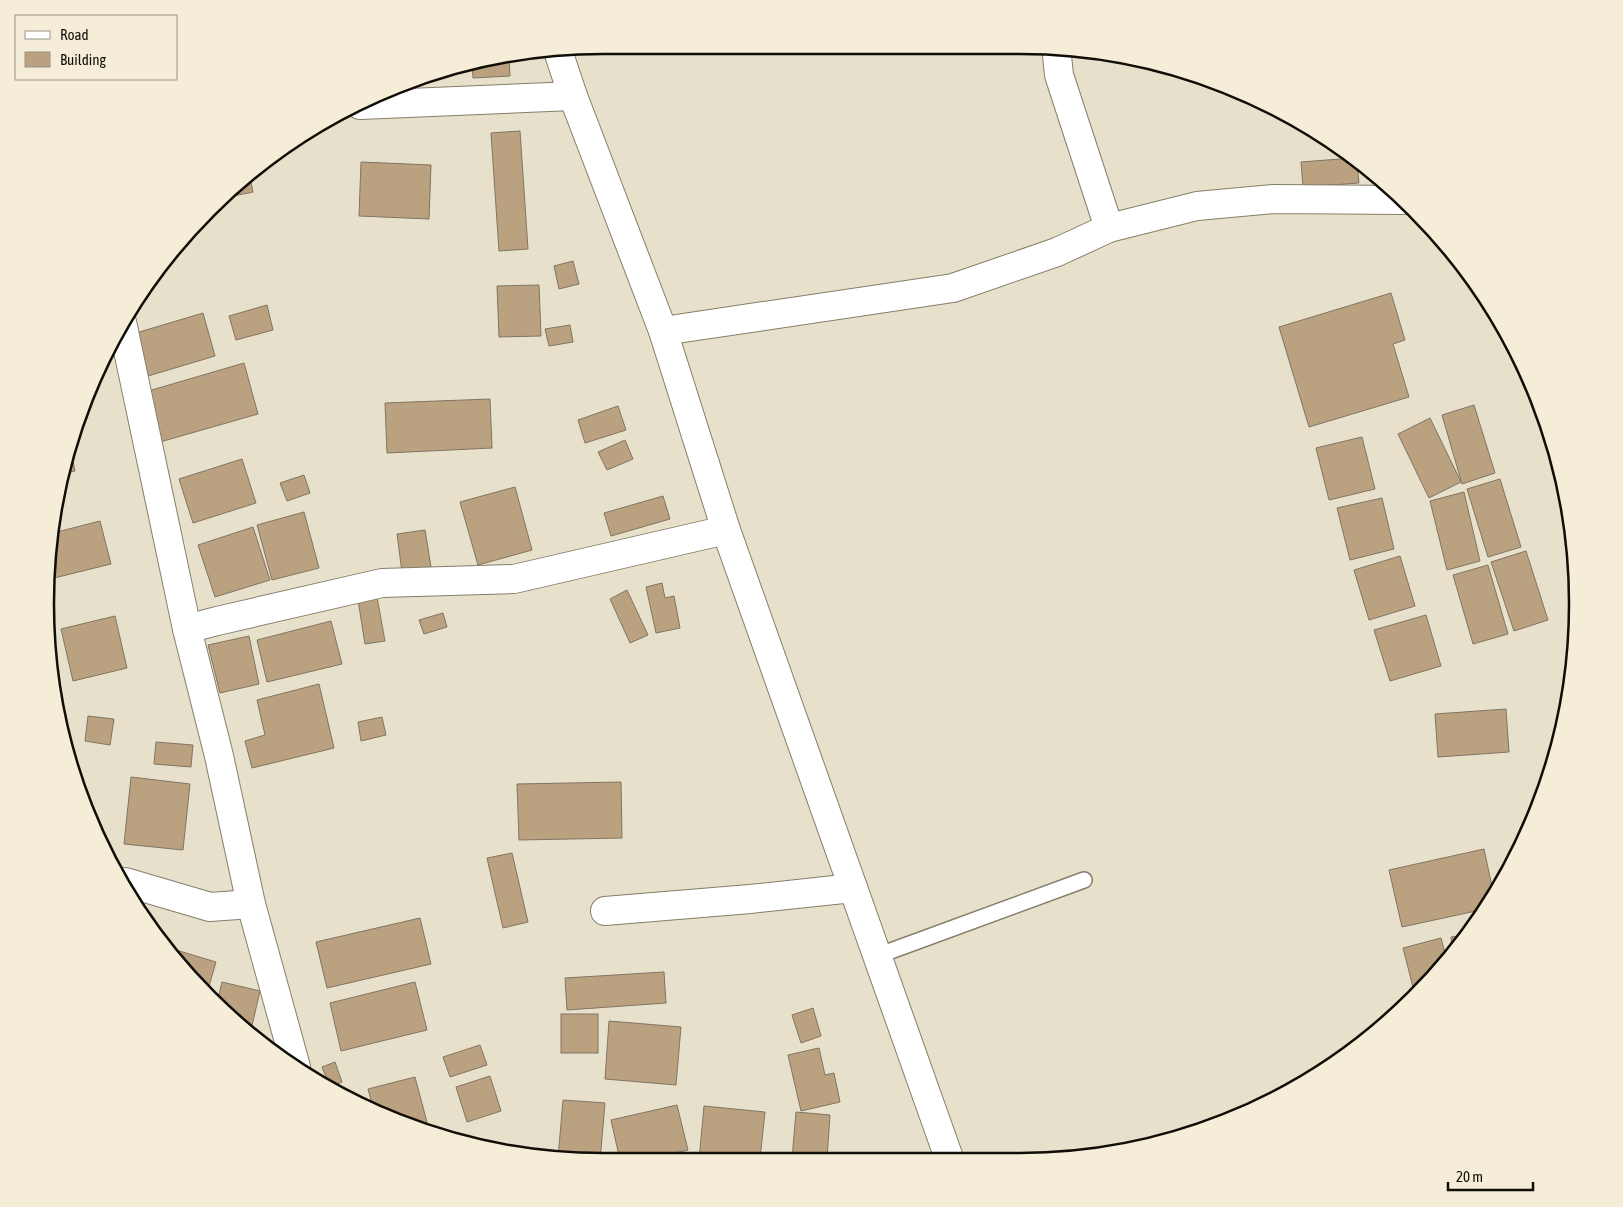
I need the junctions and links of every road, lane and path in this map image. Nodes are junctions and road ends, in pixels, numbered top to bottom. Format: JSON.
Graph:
{"nodes":[{"id":1,"x":1057,"y":55,"type":"edge"},
{"id":2,"x":560,"y":56,"type":"edge"},
{"id":3,"x":573,"y":96,"type":"junction"},
{"id":4,"x":373,"y":104,"type":"edge"},
{"id":5,"x":1390,"y":198,"type":"edge"},
{"id":6,"x":1109,"y":228,"type":"junction"},
{"id":7,"x":663,"y":331,"type":"junction"},
{"id":8,"x":124,"y":334,"type":"edge"},
{"id":9,"x":726,"y":530,"type":"junction"},
{"id":10,"x":187,"y":629,"type":"junction"},
{"id":11,"x":1084,"y":880,"type":"dead end"},
{"id":12,"x":130,"y":884,"type":"edge"},
{"id":13,"x":853,"y":888,"type":"junction"},
{"id":14,"x":250,"y":904,"type":"junction"},
{"id":15,"x":605,"y":911,"type":"dead end"},
{"id":16,"x":877,"y":956,"type":"junction"},
{"id":17,"x":293,"y":1058,"type":"edge"},
{"id":18,"x":947,"y":1153,"type":"edge"}],
"edges":[{"from":1,"to":6,"type":"street"},
{"from":2,"to":3,"type":"street"},
{"from":3,"to":4,"type":"street"},
{"from":3,"to":7,"type":"street"},
{"from":5,"to":6,"type":"street"},
{"from":6,"to":7,"type":"street"},
{"from":7,"to":9,"type":"street"},
{"from":8,"to":10,"type":"street"},
{"from":9,"to":10,"type":"street"},
{"from":9,"to":13,"type":"street"},
{"from":10,"to":14,"type":"street"},
{"from":11,"to":16,"type":"lane"},
{"from":12,"to":14,"type":"street"},
{"from":13,"to":15,"type":"street"},
{"from":13,"to":16,"type":"street"},
{"from":14,"to":17,"type":"street"},
{"from":16,"to":18,"type":"street"}]}
